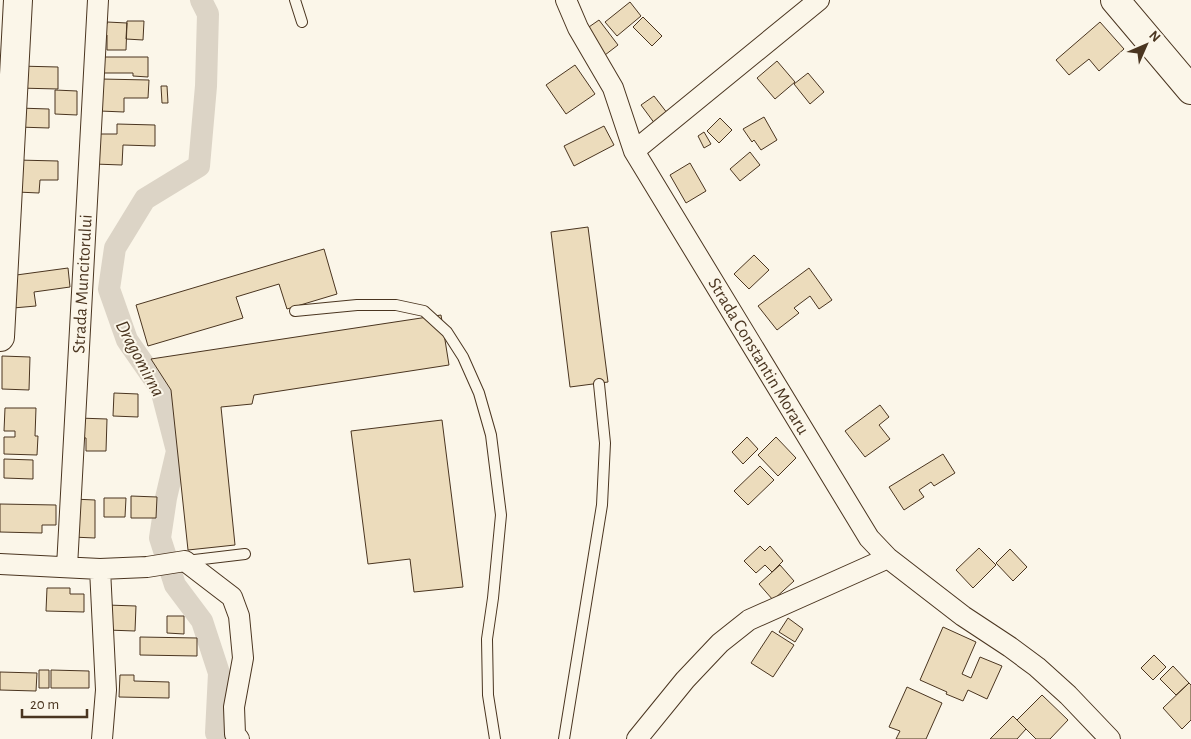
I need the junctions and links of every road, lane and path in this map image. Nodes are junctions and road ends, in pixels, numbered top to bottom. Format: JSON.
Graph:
{"nodes":[{"id":1,"x":18,"y":0,"type":"edge"},
{"id":2,"x":98,"y":0,"type":"edge"},
{"id":3,"x":295,"y":0,"type":"edge"},
{"id":4,"x":566,"y":0,"type":"edge"},
{"id":5,"x":819,"y":0,"type":"edge"},
{"id":6,"x":1115,"y":0,"type":"edge"},
{"id":7,"x":302,"y":22,"type":"dead end"},
{"id":8,"x":1191,"y":90,"type":"edge"},
{"id":9,"x":634,"y":151,"type":"junction"},
{"id":10,"x":296,"y":311,"type":"dead end"},
{"id":11,"x":0,"y":337,"type":"edge"},
{"id":12,"x":599,"y":384,"type":"dead end"},
{"id":13,"x":245,"y":554,"type":"dead end"},
{"id":14,"x":888,"y":558,"type":"junction"},
{"id":15,"x":185,"y":561,"type":"junction"},
{"id":16,"x":0,"y":564,"type":"edge"},
{"id":17,"x":67,"y":567,"type":"junction"},
{"id":18,"x":100,"y":569,"type":"junction"},
{"id":19,"x":102,"y":739,"type":"edge"},
{"id":20,"x":239,"y":739,"type":"edge"},
{"id":21,"x":495,"y":739,"type":"edge"},
{"id":22,"x":564,"y":739,"type":"edge"},
{"id":23,"x":637,"y":739,"type":"edge"},
{"id":24,"x":1110,"y":739,"type":"edge"}],
"edges":[{"from":1,"to":11,"type":"street"},
{"from":2,"to":17,"type":"street","name":"Strada Muncitorului"},
{"from":3,"to":7,"type":"lane"},
{"from":4,"to":9,"type":"street","name":"Strada Constantin Moraru"},
{"from":5,"to":9,"type":"street"},
{"from":6,"to":8,"type":"street"},
{"from":9,"to":14,"type":"street","name":"Strada Constantin Moraru"},
{"from":10,"to":21,"type":"lane"},
{"from":12,"to":22,"type":"lane"},
{"from":13,"to":15,"type":"lane"},
{"from":14,"to":23,"type":"street"},
{"from":14,"to":24,"type":"street","name":"Strada Constantin Moraru"},
{"from":15,"to":18,"type":"street"},
{"from":15,"to":20,"type":"street"},
{"from":16,"to":17,"type":"street"},
{"from":17,"to":18,"type":"street"},
{"from":18,"to":19,"type":"street"}]}
